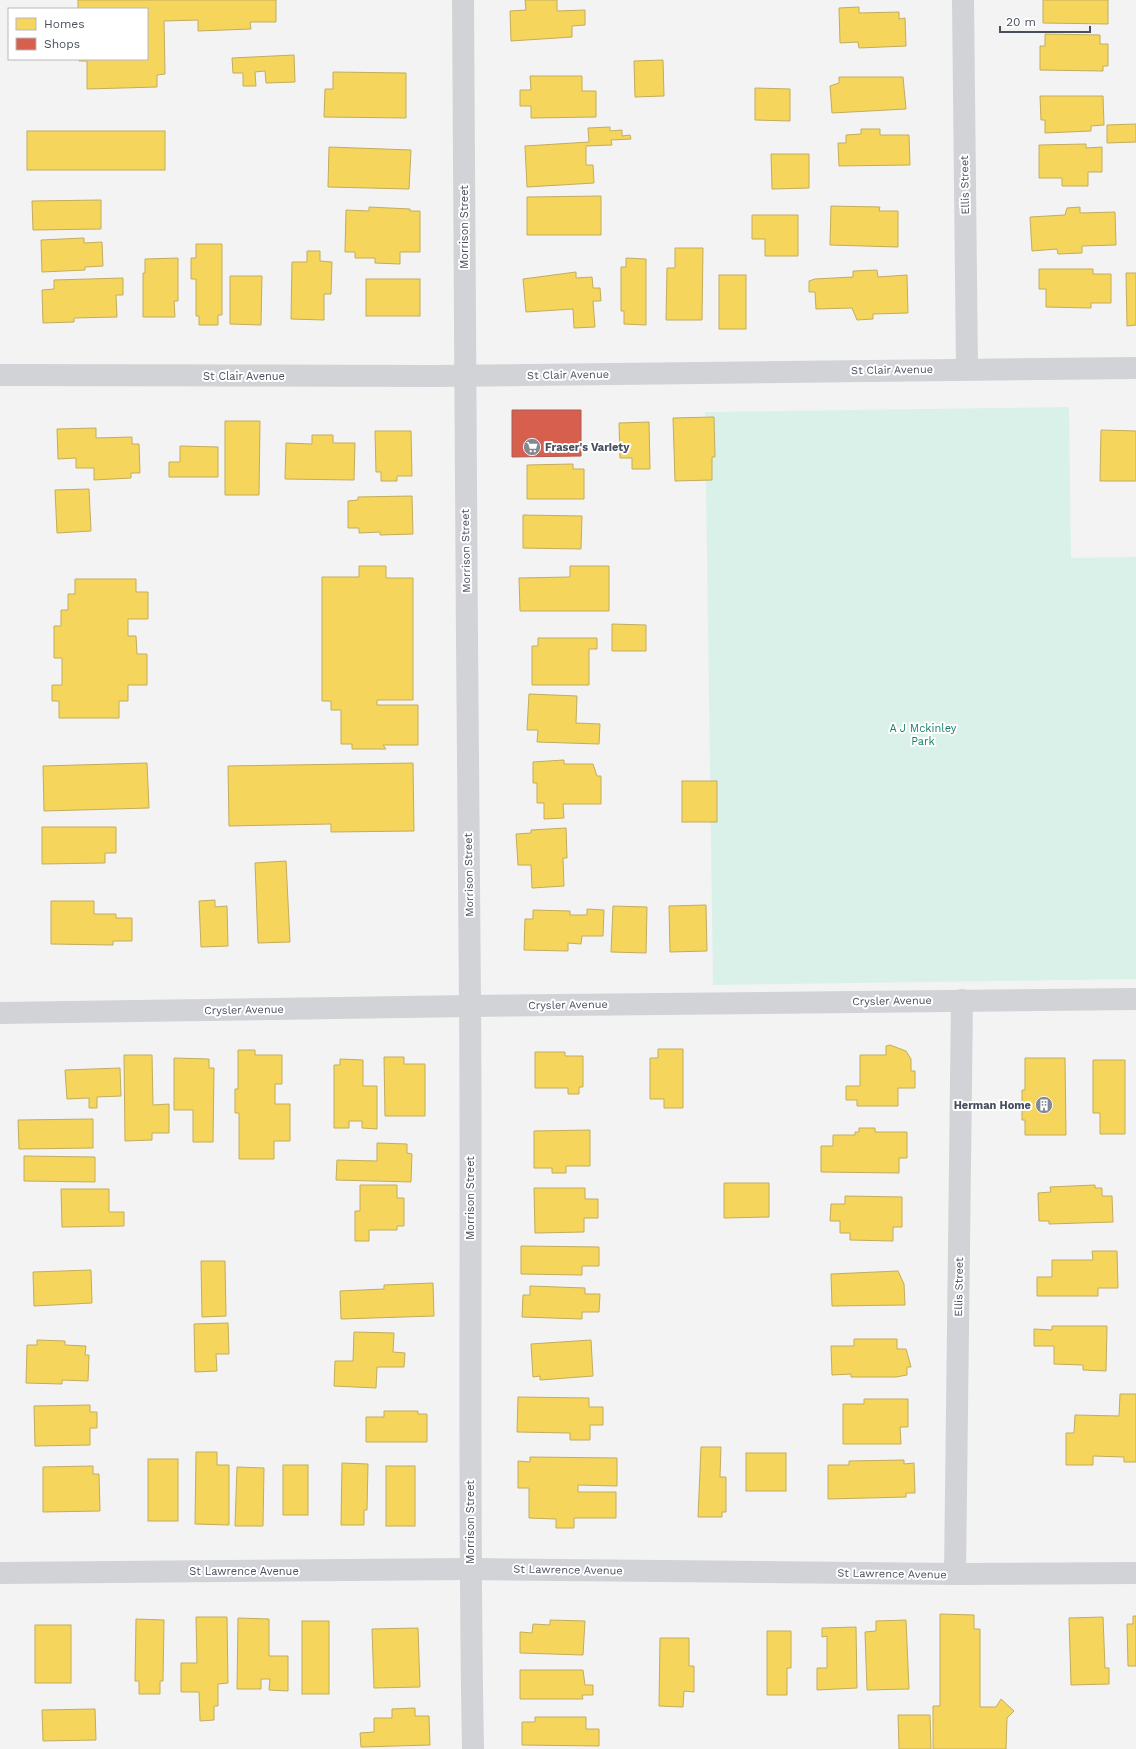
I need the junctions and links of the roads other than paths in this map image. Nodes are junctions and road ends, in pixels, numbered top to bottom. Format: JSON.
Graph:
{"nodes":[{"id":1,"x":463,"y":0,"type":"edge"},
{"id":2,"x":963,"y":0,"type":"edge"},
{"id":3,"x":1136,"y":368,"type":"edge"},
{"id":4,"x":967,"y":369,"type":"junction"},
{"id":5,"x":0,"y":375,"type":"edge"},
{"id":6,"x":465,"y":376,"type":"junction"},
{"id":7,"x":1136,"y":999,"type":"edge"},
{"id":8,"x":962,"y":1000,"type":"junction"},
{"id":9,"x":470,"y":1006,"type":"junction"},
{"id":10,"x":0,"y":1013,"type":"edge"},
{"id":11,"x":470,"y":1569,"type":"junction"},
{"id":12,"x":0,"y":1573,"type":"edge"},
{"id":13,"x":1136,"y":1573,"type":"edge"},
{"id":14,"x":955,"y":1574,"type":"junction"},
{"id":15,"x":473,"y":1749,"type":"edge"}],
"edges":[{"from":1,"to":6,"type":"street","name":"Morrison Street"},
{"from":2,"to":4,"type":"street","name":"Ellis Street"},
{"from":3,"to":4,"type":"street","name":"St Clair Avenue"},
{"from":4,"to":6,"type":"street","name":"St Clair Avenue"},
{"from":5,"to":6,"type":"street","name":"St Clair Avenue"},
{"from":6,"to":9,"type":"street","name":"Morrison Street"},
{"from":7,"to":8,"type":"street","name":"Crysler Avenue"},
{"from":8,"to":9,"type":"street","name":"Crysler Avenue"},
{"from":8,"to":14,"type":"street","name":"Ellis Street"},
{"from":9,"to":10,"type":"street","name":"Crysler Avenue"},
{"from":9,"to":11,"type":"street","name":"Morrison Street"},
{"from":11,"to":12,"type":"street","name":"St Lawrence Avenue"},
{"from":11,"to":14,"type":"street","name":"St Lawrence Avenue"},
{"from":11,"to":15,"type":"street","name":"Morrison Street"},
{"from":13,"to":14,"type":"street","name":"St Lawrence Avenue"}]}
